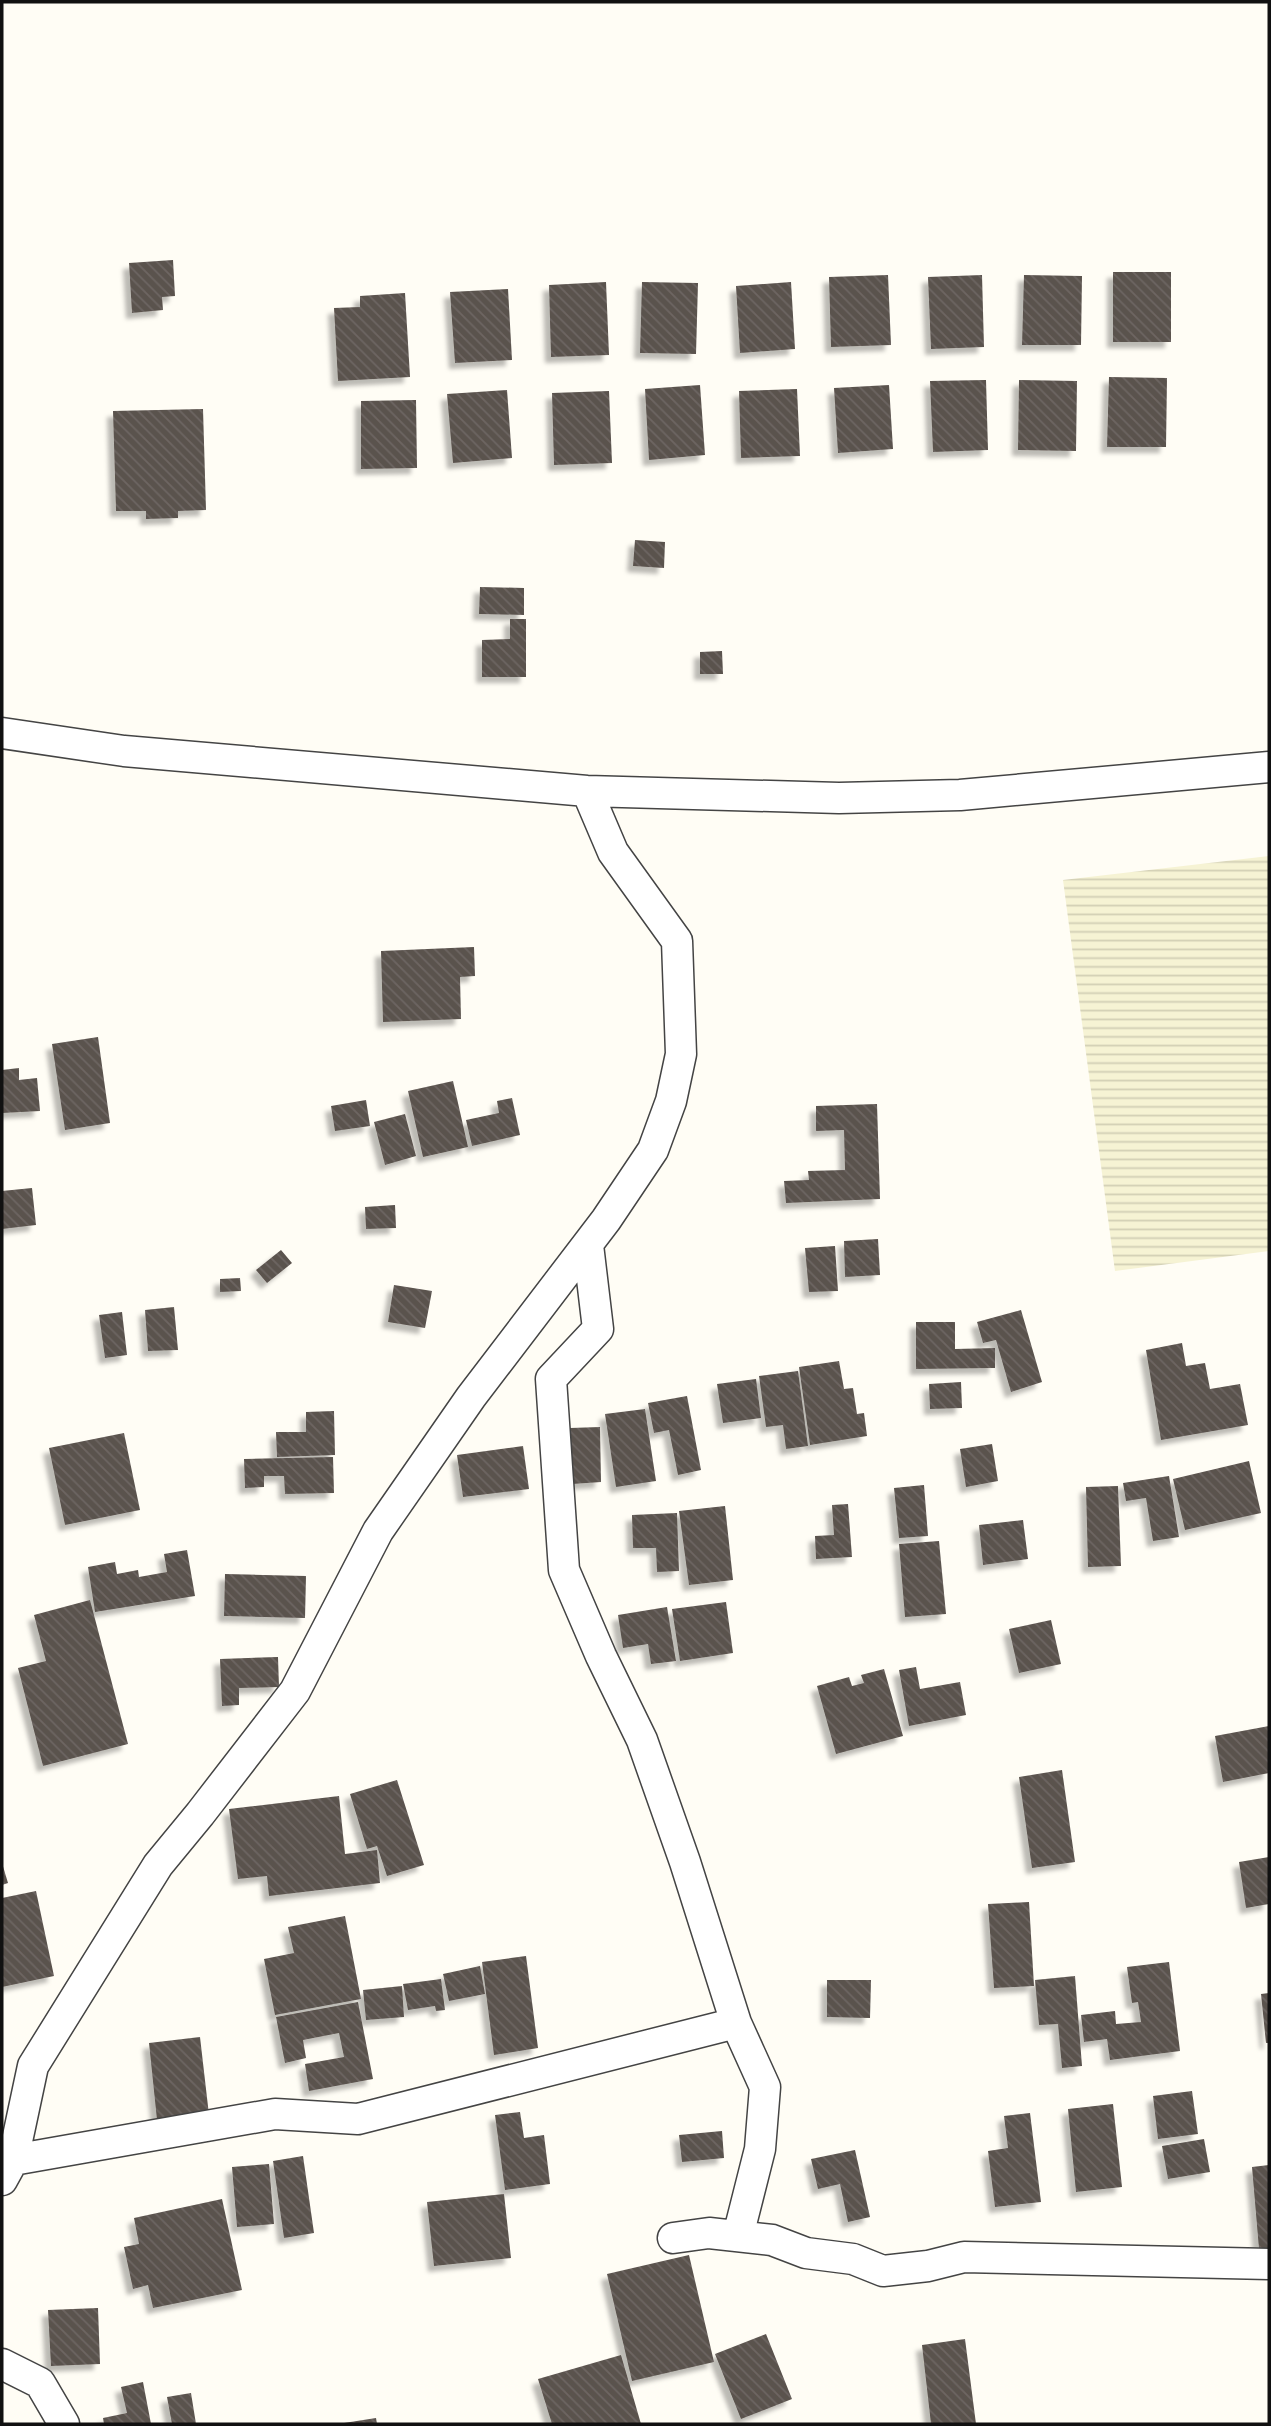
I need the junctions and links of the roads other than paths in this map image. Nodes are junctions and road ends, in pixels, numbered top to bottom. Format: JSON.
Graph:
{"nodes":[{"id":1,"x":2,"y":733,"type":"edge"},
{"id":2,"x":1269,"y":767,"type":"edge"},
{"id":3,"x":587,"y":791,"type":"junction"},
{"id":4,"x":588,"y":1245,"type":"junction"},
{"id":5,"x":736,"y":2023,"type":"junction"},
{"id":6,"x":8,"y":2170,"type":"edge"},
{"id":7,"x":738,"y":2236,"type":"junction"},
{"id":8,"x":673,"y":2238,"type":"dead end"},
{"id":9,"x":1269,"y":2264,"type":"edge"},
{"id":10,"x":2,"y":2364,"type":"edge"},
{"id":11,"x":64,"y":2424,"type":"edge"}],
"edges":[{"from":1,"to":3,"type":"street"},
{"from":2,"to":3,"type":"street"},
{"from":3,"to":4,"type":"street"},
{"from":4,"to":5,"type":"street"},
{"from":4,"to":6,"type":"street"},
{"from":5,"to":6,"type":"street"},
{"from":5,"to":7,"type":"street"},
{"from":7,"to":8,"type":"street"},
{"from":7,"to":9,"type":"street"},
{"from":10,"to":11,"type":"street"}]}
